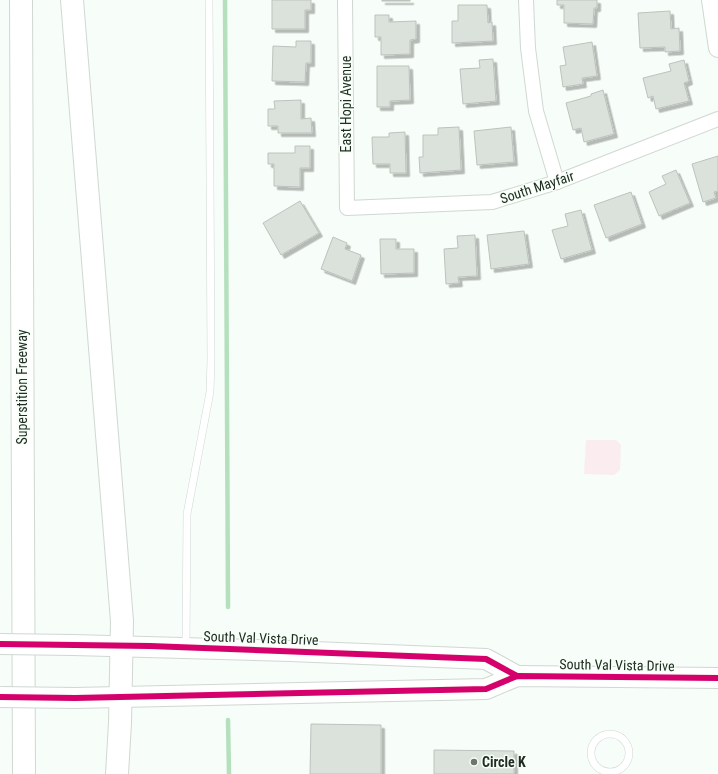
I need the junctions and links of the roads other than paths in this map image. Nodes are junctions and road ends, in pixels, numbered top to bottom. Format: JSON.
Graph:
{"nodes":[{"id":1,"x":21,"y":0,"type":"edge"},
{"id":2,"x":72,"y":0,"type":"edge"},
{"id":3,"x":209,"y":0,"type":"edge"},
{"id":4,"x":345,"y":0,"type":"edge"},
{"id":5,"x":526,"y":0,"type":"edge"},
{"id":6,"x":711,"y":0,"type":"edge"},
{"id":7,"x":718,"y":48,"type":"edge"},
{"id":8,"x":718,"y":119,"type":"edge"},
{"id":9,"x":557,"y":182,"type":"junction"},
{"id":10,"x":347,"y":208,"type":"joint"},
{"id":11,"x":0,"y":644,"type":"edge"},
{"id":12,"x":122,"y":646,"type":"junction"},
{"id":13,"x":186,"y":648,"type":"junction"},
{"id":14,"x":517,"y":676,"type":"junction"},
{"id":15,"x":718,"y":678,"type":"edge"},
{"id":16,"x":121,"y":697,"type":"junction"},
{"id":17,"x":0,"y":698,"type":"edge"},
{"id":18,"x":592,"y":746,"type":"joint"},
{"id":19,"x":24,"y":774,"type":"edge"},
{"id":20,"x":117,"y":774,"type":"edge"}],
"edges":[{"from":1,"to":19,"type":"highway","name":"Superstition Freeway"},
{"from":2,"to":12,"type":"highway"},
{"from":3,"to":13,"type":"lane"},
{"from":4,"to":10,"type":"street","name":"East Hopi Avenue"},
{"from":5,"to":9,"type":"street"},
{"from":6,"to":7,"type":"street"},
{"from":8,"to":9,"type":"street","name":"South Mayfair"},
{"from":9,"to":10,"type":"street","name":"South Mayfair"},
{"from":11,"to":12,"type":"main road","name":"South Val Vista Drive","bridge":true},
{"from":12,"to":13,"type":"main road","name":"South Val Vista Drive"},
{"from":12,"to":16,"type":"highway"},
{"from":13,"to":14,"type":"main road","name":"South Val Vista Drive"},
{"from":14,"to":15,"type":"main road","name":"South Val Vista Drive"},
{"from":14,"to":16,"type":"main road","name":"South Val Vista Drive"},
{"from":16,"to":17,"type":"main road","name":"South Val Vista Drive","bridge":true},
{"from":16,"to":20,"type":"highway"},
{"from":18,"to":18,"type":"lane"}]}
